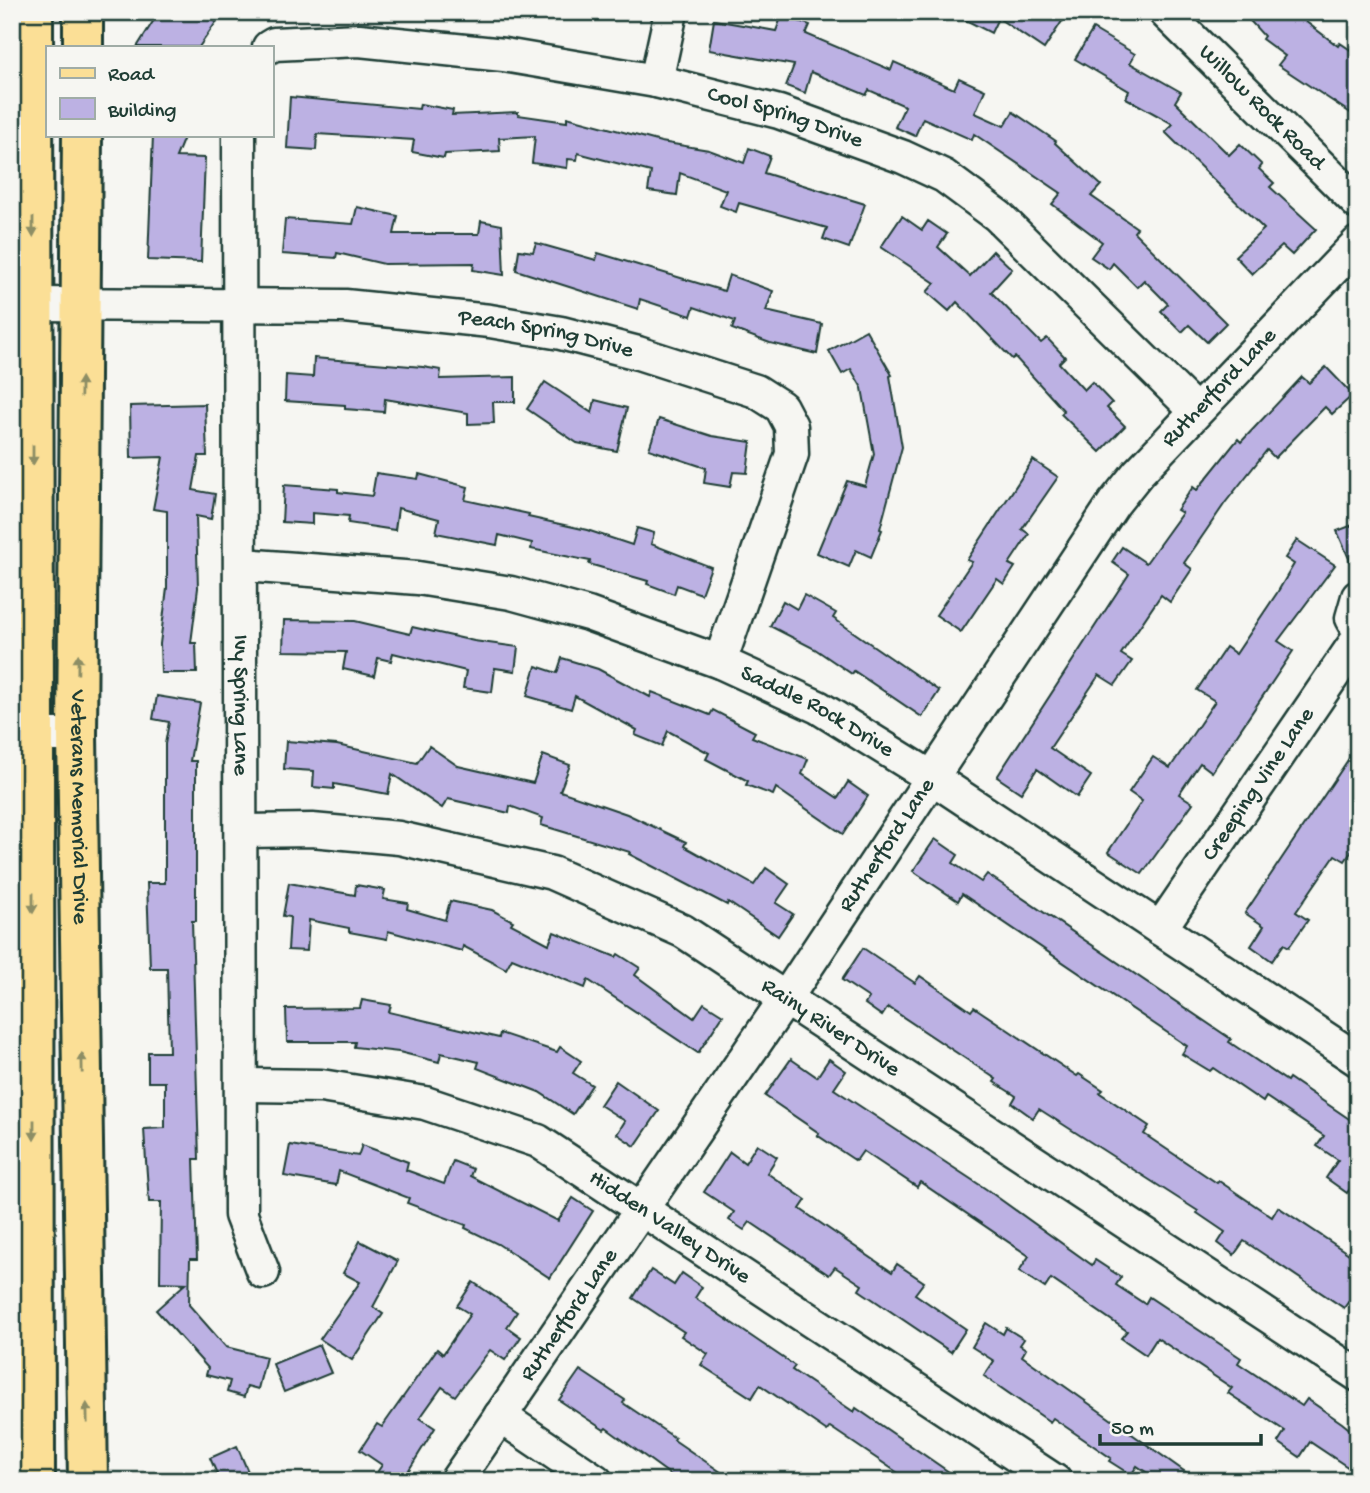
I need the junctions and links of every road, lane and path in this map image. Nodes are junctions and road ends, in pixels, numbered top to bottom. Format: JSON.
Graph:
{"nodes":[{"id":1,"x":33,"y":12,"type":"edge"},
{"id":2,"x":83,"y":12,"type":"edge"},
{"id":3,"x":671,"y":12,"type":"edge"},
{"id":4,"x":1165,"y":12,"type":"edge"},
{"id":5,"x":273,"y":45,"type":"edge"},
{"id":6,"x":83,"y":46,"type":"edge"},
{"id":7,"x":656,"y":81,"type":"junction"},
{"id":8,"x":82,"y":136,"type":"edge"},
{"id":9,"x":239,"y":136,"type":"edge"},
{"id":10,"x":1358,"y":203,"type":"edge"},
{"id":11,"x":1358,"y":243,"type":"edge"},
{"id":12,"x":34,"y":304,"type":"junction"},
{"id":13,"x":82,"y":305,"type":"junction"},
{"id":14,"x":241,"y":305,"type":"junction"},
{"id":15,"x":1196,"y":411,"type":"junction"},
{"id":16,"x":242,"y":565,"type":"junction"},
{"id":17,"x":1358,"y":597,"type":"edge"},
{"id":18,"x":1358,"y":629,"type":"edge"},
{"id":19,"x":1358,"y":639,"type":"edge"},
{"id":20,"x":720,"y":662,"type":"junction"},
{"id":21,"x":22,"y":735,"type":"edge"},
{"id":22,"x":77,"y":735,"type":"junction"},
{"id":23,"x":931,"y":777,"type":"junction"},
{"id":24,"x":242,"y":831,"type":"junction"},
{"id":25,"x":1160,"y":929,"type":"junction"},
{"id":26,"x":786,"y":998,"type":"junction"},
{"id":27,"x":1358,"y":1060,"type":"edge"},
{"id":28,"x":243,"y":1086,"type":"junction"},
{"id":29,"x":643,"y":1209,"type":"junction"},
{"id":30,"x":85,"y":1241,"type":"junction"},
{"id":31,"x":34,"y":1242,"type":"junction"},
{"id":32,"x":262,"y":1272,"type":"dead end"},
{"id":33,"x":1358,"y":1375,"type":"edge"},
{"id":34,"x":500,"y":1416,"type":"junction"},
{"id":35,"x":35,"y":1481,"type":"edge"},
{"id":36,"x":88,"y":1481,"type":"edge"},
{"id":37,"x":456,"y":1481,"type":"edge"},
{"id":38,"x":596,"y":1481,"type":"edge"},
{"id":39,"x":1055,"y":1481,"type":"edge"}],
"edges":[{"from":1,"to":12,"type":"main road","name":"Veterans Memorial Drive","one_way":true},
{"from":2,"to":6,"type":"main road"},
{"from":3,"to":7,"type":"street"},
{"from":4,"to":10,"type":"street","name":"Willow Rock Road"},
{"from":5,"to":7,"type":"street","name":"Cool Spring Drive"},
{"from":7,"to":15,"type":"street","name":"Cool Spring Drive"},
{"from":8,"to":13,"type":"main road","name":"Veterans Memorial Drive"},
{"from":9,"to":14,"type":"street","name":"Ivy Spring Lane"},
{"from":11,"to":15,"type":"street","name":"Rutherford Lane"},
{"from":12,"to":13,"type":"street","name":"Peach Spring Drive"},
{"from":12,"to":21,"type":"main road","name":"Veterans Memorial Drive","one_way":true},
{"from":13,"to":14,"type":"street","name":"Peach Spring Drive"},
{"from":22,"to":13,"type":"main road","name":"Veterans Memorial Drive","one_way":true},
{"from":14,"to":16,"type":"street","name":"Ivy Spring Lane"},
{"from":14,"to":20,"type":"street","name":"Peach Spring Drive"},
{"from":15,"to":23,"type":"street","name":"Rutherford Lane"},
{"from":16,"to":20,"type":"street","name":"Saddle Rock Drive"},
{"from":16,"to":24,"type":"street","name":"Ivy Spring Lane"},
{"from":17,"to":18,"type":"street"},
{"from":19,"to":25,"type":"street","name":"Creeping Vine Lane"},
{"from":20,"to":23,"type":"street","name":"Saddle Rock Drive"},
{"from":21,"to":22,"type":"street"},
{"from":21,"to":31,"type":"main road","name":"Veterans Memorial Drive","one_way":true},
{"from":30,"to":22,"type":"main road","name":"Veterans Memorial Drive","one_way":true},
{"from":23,"to":25,"type":"street","name":"Saddle Rock Drive"},
{"from":23,"to":26,"type":"street","name":"Rutherford Lane"},
{"from":24,"to":26,"type":"street","name":"Rainy River Drive"},
{"from":24,"to":28,"type":"street","name":"Ivy Spring Lane"},
{"from":25,"to":27,"type":"street","name":"Saddle Rock Drive"},
{"from":26,"to":29,"type":"street","name":"Rutherford Lane"},
{"from":26,"to":33,"type":"street","name":"Rainy River Drive"},
{"from":28,"to":29,"type":"street","name":"Hidden Valley Drive"},
{"from":28,"to":32,"type":"street","name":"Ivy Spring Lane"},
{"from":29,"to":34,"type":"street","name":"Rutherford Lane"},
{"from":29,"to":39,"type":"street","name":"Hidden Valley Drive"},
{"from":30,"to":31,"type":"main road"},
{"from":36,"to":30,"type":"main road","name":"Veterans Memorial Drive","one_way":true},
{"from":31,"to":35,"type":"main road","name":"Veterans Memorial Drive"},
{"from":34,"to":37,"type":"street","name":"Rutherford Lane"},
{"from":34,"to":38,"type":"street"}]}
